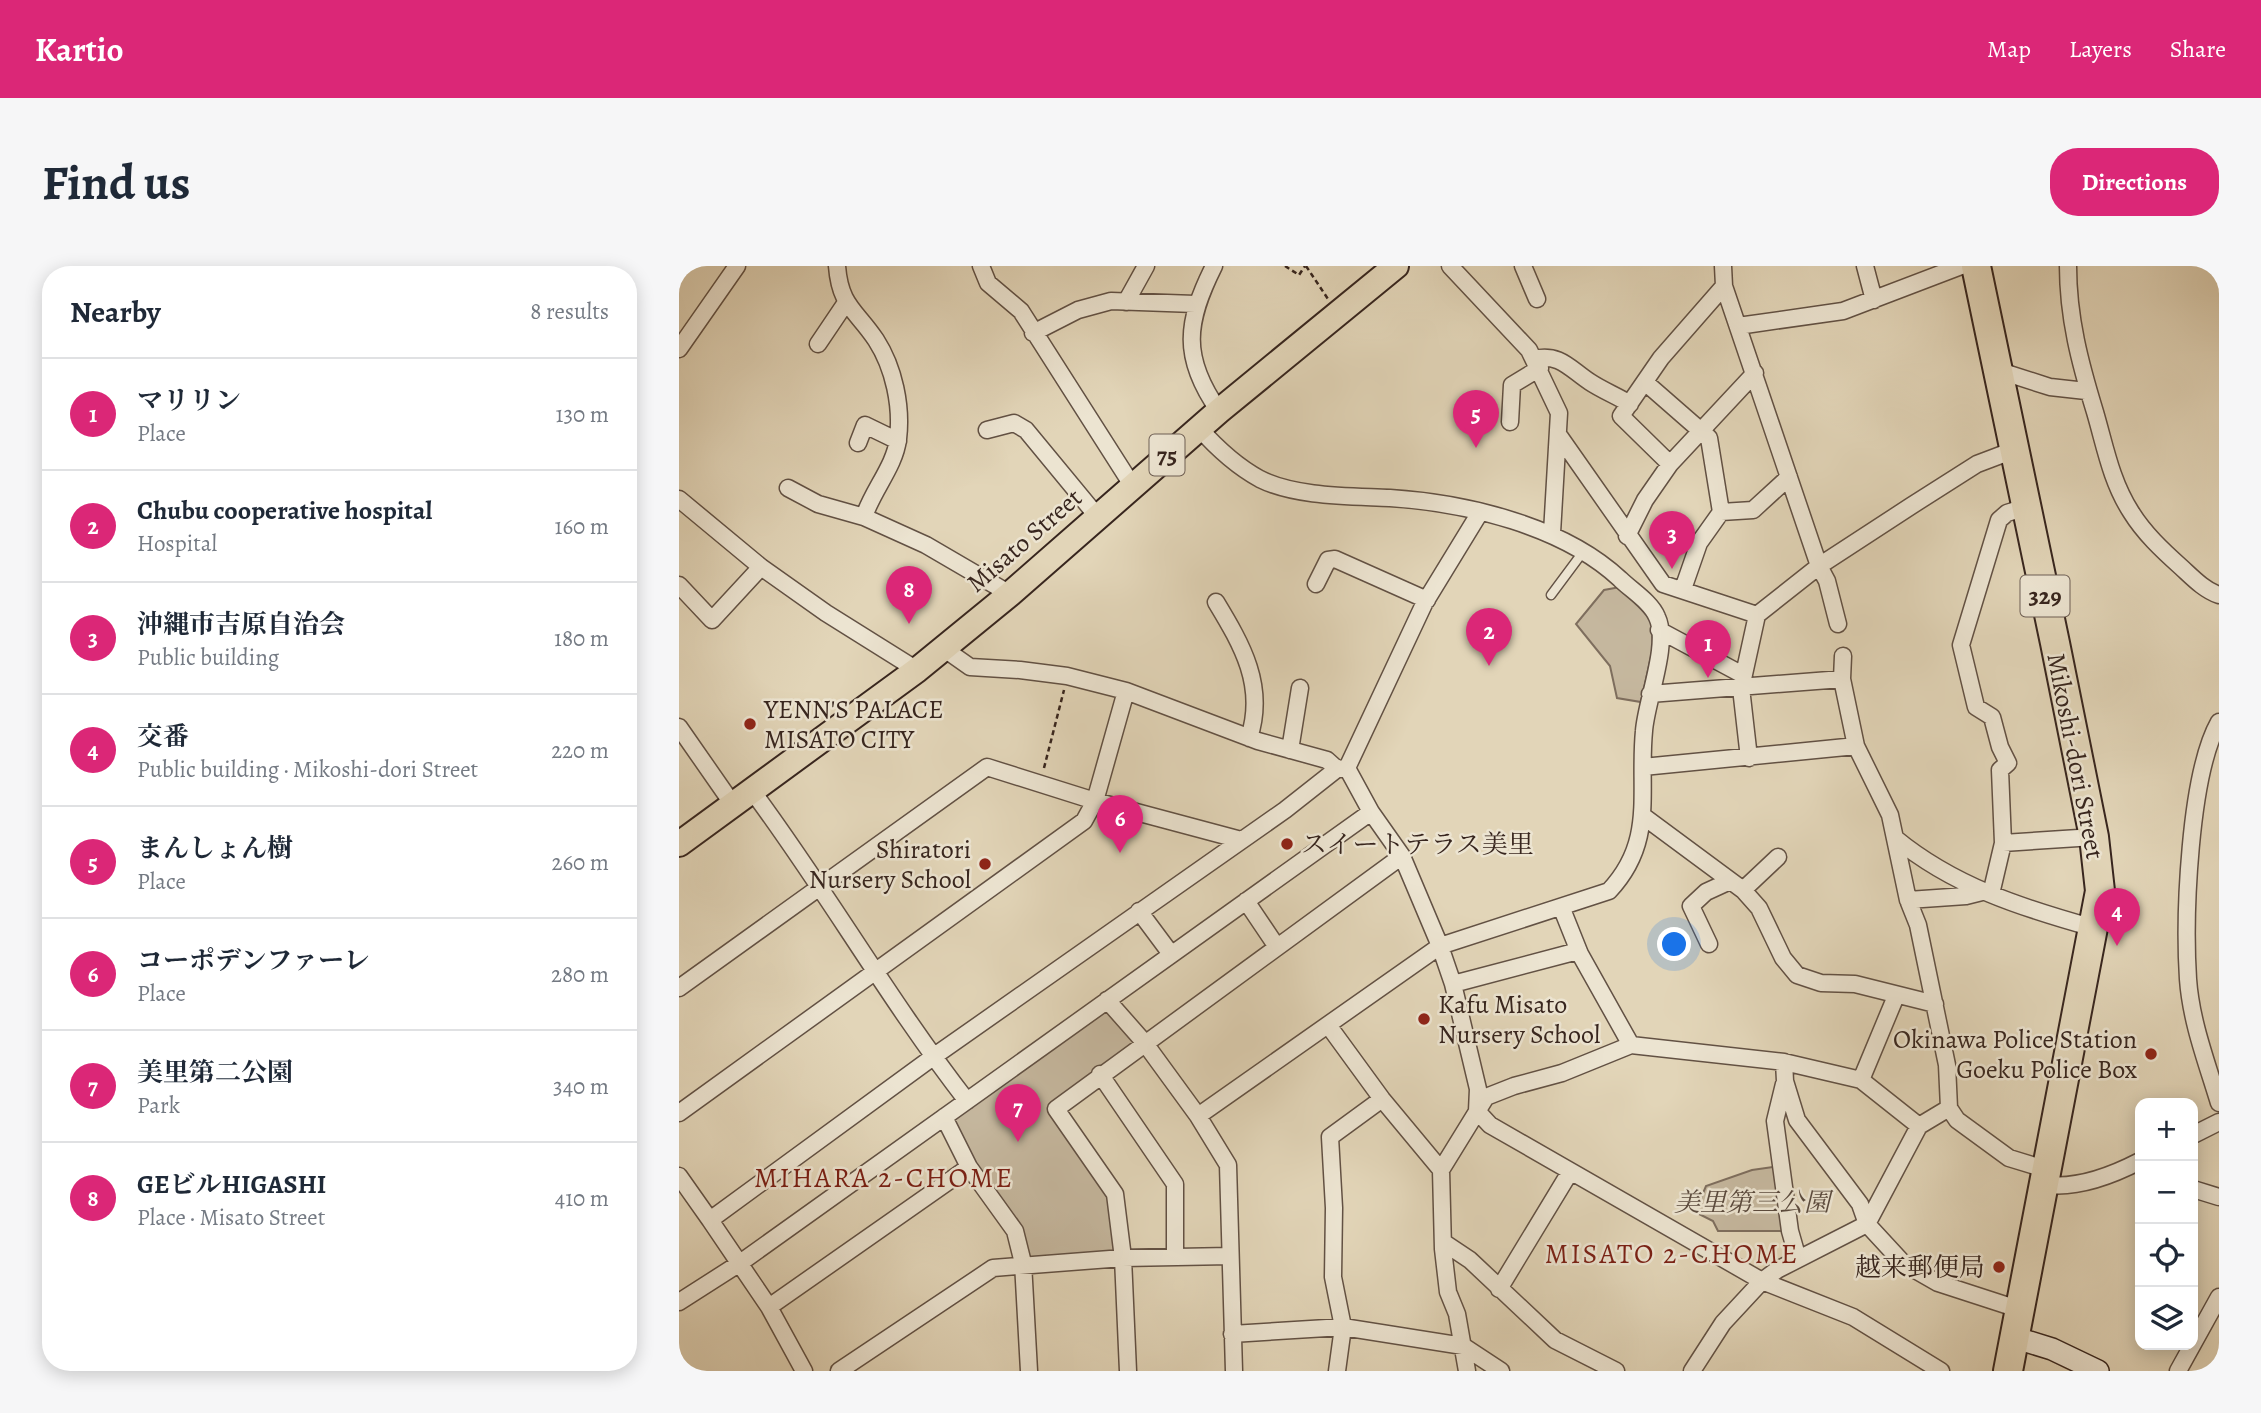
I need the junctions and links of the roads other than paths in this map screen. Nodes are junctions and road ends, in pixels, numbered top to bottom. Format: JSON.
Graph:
{"nodes":[{"id":1,"x":737,"y":266,"type":"edge"},
{"id":2,"x":837,"y":266,"type":"edge"},
{"id":3,"x":981,"y":266,"type":"edge"},
{"id":4,"x":1146,"y":266,"type":"edge"},
{"id":5,"x":1214,"y":266,"type":"edge"},
{"id":6,"x":1396,"y":266,"type":"edge"},
{"id":7,"x":1450,"y":266,"type":"edge"},
{"id":8,"x":1523,"y":266,"type":"edge"},
{"id":9,"x":1723,"y":266,"type":"edge"},
{"id":10,"x":1865,"y":266,"type":"edge"},
{"id":11,"x":1961,"y":266,"type":"edge"},
{"id":12,"x":1976,"y":266,"type":"edge"},
{"id":13,"x":2068,"y":266,"type":"edge"},
{"id":14,"x":1724,"y":286,"type":"junction"},
{"id":15,"x":1537,"y":299,"type":"dead end"},
{"id":16,"x":1874,"y":300,"type":"junction"},
{"id":17,"x":1126,"y":302,"type":"junction"},
{"id":18,"x":845,"y":304,"type":"junction"},
{"id":19,"x":1195,"y":304,"type":"junction"},
{"id":20,"x":1738,"y":326,"type":"junction"},
{"id":21,"x":1033,"y":333,"type":"junction"},
{"id":22,"x":818,"y":344,"type":"dead end"},
{"id":23,"x":679,"y":349,"type":"edge"},
{"id":24,"x":1537,"y":364,"type":"junction"},
{"id":25,"x":1997,"y":370,"type":"junction"},
{"id":26,"x":1755,"y":373,"type":"junction"},
{"id":27,"x":1646,"y":383,"type":"junction"},
{"id":28,"x":2086,"y":391,"type":"junction"},
{"id":29,"x":1630,"y":404,"type":"junction"},
{"id":30,"x":1219,"y":411,"type":"junction"},
{"id":31,"x":1510,"y":422,"type":"dead end"},
{"id":32,"x":1199,"y":428,"type":"junction"},
{"id":33,"x":987,"y":430,"type":"dead end"},
{"id":34,"x":1701,"y":430,"type":"junction"},
{"id":35,"x":1560,"y":437,"type":"junction"},
{"id":36,"x":898,"y":441,"type":"junction"},
{"id":37,"x":858,"y":443,"type":"dead end"},
{"id":38,"x":2014,"y":450,"type":"junction"},
{"id":39,"x":1670,"y":464,"type":"junction"},
{"id":40,"x":1789,"y":477,"type":"junction"},
{"id":41,"x":1132,"y":485,"type":"junction"},
{"id":42,"x":788,"y":488,"type":"dead end"},
{"id":43,"x":679,"y":499,"type":"edge"},
{"id":44,"x":2026,"y":507,"type":"junction"},
{"id":45,"x":1721,"y":512,"type":"junction"},
{"id":46,"x":1479,"y":514,"type":"junction"},
{"id":47,"x":1097,"y":516,"type":"junction"},
{"id":48,"x":864,"y":517,"type":"junction"},
{"id":49,"x":1552,"y":533,"type":"junction"},
{"id":50,"x":1627,"y":536,"type":"junction"},
{"id":51,"x":1583,"y":552,"type":"junction"},
{"id":52,"x":1819,"y":566,"type":"junction"},
{"id":53,"x":761,"y":567,"type":"junction"},
{"id":54,"x":1315,"y":584,"type":"dead end"},
{"id":55,"x":1663,"y":584,"type":"junction"},
{"id":56,"x":679,"y":585,"type":"edge"},
{"id":57,"x":1683,"y":589,"type":"junction"},
{"id":58,"x":1010,"y":594,"type":"junction"},
{"id":59,"x":1551,"y":595,"type":"dead end"},
{"id":60,"x":2219,"y":595,"type":"edge"},
{"id":61,"x":1427,"y":600,"type":"junction"},
{"id":62,"x":1216,"y":602,"type":"dead end"},
{"id":63,"x":1647,"y":604,"type":"junction"},
{"id":64,"x":1757,"y":615,"type":"junction"},
{"id":65,"x":1838,"y":624,"type":"dead end"},
{"id":66,"x":1659,"y":630,"type":"junction"},
{"id":67,"x":943,"y":648,"type":"junction"},
{"id":68,"x":1843,"y":656,"type":"dead end"},
{"id":69,"x":916,"y":670,"type":"junction"},
{"id":70,"x":1842,"y":679,"type":"junction"},
{"id":71,"x":1742,"y":682,"type":"junction"},
{"id":72,"x":1300,"y":688,"type":"dead end"},
{"id":73,"x":1126,"y":691,"type":"junction"},
{"id":74,"x":1650,"y":694,"type":"junction"},
{"id":75,"x":2219,"y":722,"type":"edge"},
{"id":76,"x":679,"y":727,"type":"edge"},
{"id":77,"x":1249,"y":738,"type":"junction"},
{"id":78,"x":1856,"y":746,"type":"junction"},
{"id":79,"x":1290,"y":750,"type":"junction"},
{"id":80,"x":1749,"y":758,"type":"junction"},
{"id":81,"x":1643,"y":767,"type":"junction"},
{"id":82,"x":1342,"y":768,"type":"junction"},
{"id":83,"x":744,"y":799,"type":"junction"},
{"id":84,"x":1095,"y":801,"type":"junction"},
{"id":85,"x":1371,"y":812,"type":"junction"},
{"id":86,"x":1643,"y":816,"type":"junction"},
{"id":87,"x":2094,"y":837,"type":"junction"},
{"id":88,"x":1895,"y":838,"type":"junction"},
{"id":89,"x":1241,"y":840,"type":"junction"},
{"id":90,"x":2003,"y":843,"type":"junction"},
{"id":91,"x":679,"y":844,"type":"edge"},
{"id":92,"x":1402,"y":856,"type":"junction"},
{"id":93,"x":1778,"y":857,"type":"dead end"},
{"id":94,"x":1737,"y":885,"type":"junction"},
{"id":95,"x":821,"y":887,"type":"junction"},
{"id":96,"x":1986,"y":893,"type":"junction"},
{"id":97,"x":1908,"y":900,"type":"junction"},
{"id":98,"x":1246,"y":901,"type":"junction"},
{"id":99,"x":1562,"y":909,"type":"junction"},
{"id":100,"x":1139,"y":911,"type":"junction"},
{"id":101,"x":2094,"y":928,"type":"junction"},
{"id":102,"x":1709,"y":944,"type":"dead end"},
{"id":103,"x":1440,"y":946,"type":"junction"},
{"id":104,"x":1277,"y":947,"type":"junction"},
{"id":105,"x":1578,"y":951,"type":"junction"},
{"id":106,"x":1171,"y":954,"type":"junction"},
{"id":107,"x":876,"y":972,"type":"junction"},
{"id":108,"x":1453,"y":984,"type":"junction"},
{"id":109,"x":679,"y":988,"type":"edge"},
{"id":110,"x":1896,"y":996,"type":"junction"},
{"id":111,"x":1107,"y":1000,"type":"junction"},
{"id":112,"x":1935,"y":1004,"type":"junction"},
{"id":113,"x":1328,"y":1025,"type":"junction"},
{"id":114,"x":1144,"y":1042,"type":"junction"},
{"id":115,"x":1631,"y":1045,"type":"junction"},
{"id":116,"x":933,"y":1057,"type":"junction"},
{"id":117,"x":1784,"y":1062,"type":"junction"},
{"id":118,"x":1100,"y":1074,"type":"junction"},
{"id":119,"x":1861,"y":1080,"type":"junction"},
{"id":120,"x":1784,"y":1081,"type":"junction"},
{"id":121,"x":1382,"y":1099,"type":"junction"},
{"id":122,"x":967,"y":1101,"type":"junction"},
{"id":123,"x":2219,"y":1103,"type":"edge"},
{"id":124,"x":1949,"y":1108,"type":"junction"},
{"id":125,"x":1477,"y":1111,"type":"junction"},
{"id":126,"x":679,"y":1113,"type":"edge"},
{"id":127,"x":1198,"y":1116,"type":"junction"},
{"id":128,"x":944,"y":1117,"type":"junction"},
{"id":129,"x":2219,"y":1122,"type":"edge"},
{"id":130,"x":1919,"y":1126,"type":"junction"},
{"id":131,"x":2198,"y":1132,"type":"edge"},
{"id":132,"x":2135,"y":1166,"type":"edge"},
{"id":133,"x":969,"y":1167,"type":"junction"},
{"id":134,"x":1441,"y":1170,"type":"junction"},
{"id":135,"x":1570,"y":1172,"type":"junction"},
{"id":136,"x":679,"y":1176,"type":"edge"},
{"id":137,"x":2044,"y":1176,"type":"junction"},
{"id":138,"x":2198,"y":1191,"type":"edge"},
{"id":139,"x":2219,"y":1197,"type":"edge"},
{"id":140,"x":711,"y":1220,"type":"junction"},
{"id":141,"x":1867,"y":1224,"type":"junction"},
{"id":142,"x":1443,"y":1242,"type":"junction"},
{"id":143,"x":1230,"y":1256,"type":"junction"},
{"id":144,"x":1175,"y":1257,"type":"junction"},
{"id":145,"x":1123,"y":1258,"type":"junction"},
{"id":146,"x":1798,"y":1259,"type":"junction"},
{"id":147,"x":1023,"y":1263,"type":"junction"},
{"id":148,"x":740,"y":1264,"type":"junction"},
{"id":149,"x":1762,"y":1281,"type":"junction"},
{"id":150,"x":1499,"y":1289,"type":"junction"},
{"id":151,"x":679,"y":1302,"type":"edge"},
{"id":152,"x":769,"y":1307,"type":"junction"},
{"id":153,"x":2018,"y":1309,"type":"junction"},
{"id":154,"x":2217,"y":1309,"type":"edge"},
{"id":155,"x":1343,"y":1327,"type":"junction"},
{"id":156,"x":1232,"y":1334,"type":"junction"},
{"id":157,"x":2013,"y":1337,"type":"junction"},
{"id":158,"x":1463,"y":1346,"type":"junction"},
{"id":159,"x":804,"y":1371,"type":"edge"},
{"id":160,"x":839,"y":1371,"type":"edge"},
{"id":161,"x":1029,"y":1371,"type":"edge"},
{"id":162,"x":1128,"y":1371,"type":"edge"},
{"id":163,"x":1234,"y":1371,"type":"edge"},
{"id":164,"x":1337,"y":1371,"type":"edge"},
{"id":165,"x":1467,"y":1371,"type":"edge"},
{"id":166,"x":1501,"y":1371,"type":"edge"},
{"id":167,"x":1616,"y":1371,"type":"edge"},
{"id":168,"x":1692,"y":1371,"type":"edge"},
{"id":169,"x":1941,"y":1371,"type":"edge"},
{"id":170,"x":2008,"y":1371,"type":"edge"},
{"id":171,"x":2098,"y":1371,"type":"edge"},
{"id":172,"x":2178,"y":1371,"type":"edge"}],
"edges":[{"from":1,"to":23,"type":"street"},
{"from":2,"to":18,"type":"street"},
{"from":3,"to":21,"type":"street"},
{"from":4,"to":17,"type":"street"},
{"from":5,"to":19,"type":"street"},
{"from":6,"to":30,"type":"main road","name":"Misato Street","number":"75"},
{"from":7,"to":24,"type":"street"},
{"from":8,"to":15,"type":"street"},
{"from":9,"to":14,"type":"street"},
{"from":10,"to":16,"type":"street"},
{"from":11,"to":16,"type":"street"},
{"from":12,"to":25,"type":"highway","name":"Mikoshi-dori Street","number":"329"},
{"from":13,"to":28,"type":"street"},
{"from":14,"to":20,"type":"street"},
{"from":14,"to":27,"type":"street"},
{"from":16,"to":20,"type":"street"},
{"from":17,"to":19,"type":"street"},
{"from":17,"to":21,"type":"street"},
{"from":18,"to":22,"type":"street"},
{"from":18,"to":36,"type":"street"},
{"from":19,"to":30,"type":"street"},
{"from":20,"to":26,"type":"street"},
{"from":21,"to":41,"type":"street"},
{"from":24,"to":29,"type":"street"},
{"from":24,"to":31,"type":"street"},
{"from":24,"to":35,"type":"street"},
{"from":25,"to":28,"type":"street"},
{"from":25,"to":38,"type":"highway","name":"Mikoshi-dori Street","number":"329"},
{"from":26,"to":34,"type":"street"},
{"from":26,"to":40,"type":"street"},
{"from":27,"to":29,"type":"street"},
{"from":27,"to":34,"type":"street"},
{"from":28,"to":60,"type":"street"},
{"from":29,"to":39,"type":"street"},
{"from":30,"to":32,"type":"main road","name":"Misato Street","number":"75"},
{"from":32,"to":41,"type":"main road","name":"Misato Street","number":"75"},
{"from":32,"to":46,"type":"street"},
{"from":33,"to":47,"type":"street"},
{"from":34,"to":39,"type":"street"},
{"from":34,"to":45,"type":"street"},
{"from":35,"to":49,"type":"street"},
{"from":35,"to":50,"type":"street"},
{"from":36,"to":37,"type":"street"},
{"from":36,"to":48,"type":"street"},
{"from":38,"to":44,"type":"highway","name":"Mikoshi-dori Street","number":"329"},
{"from":38,"to":52,"type":"street"},
{"from":39,"to":50,"type":"street"},
{"from":40,"to":45,"type":"street"},
{"from":40,"to":52,"type":"street"},
{"from":41,"to":47,"type":"main road","name":"Misato Street","number":"75"},
{"from":42,"to":48,"type":"street"},
{"from":43,"to":53,"type":"street"},
{"from":44,"to":87,"type":"highway","name":"Mikoshi-dori Street","number":"329"},
{"from":44,"to":90,"type":"street"},
{"from":45,"to":57,"type":"street"},
{"from":46,"to":49,"type":"street"},
{"from":46,"to":61,"type":"street"},
{"from":47,"to":58,"type":"main road","name":"Misato Street","number":"75"},
{"from":48,"to":58,"type":"street"},
{"from":49,"to":51,"type":"street"},
{"from":50,"to":55,"type":"street"},
{"from":51,"to":59,"type":"lane"},
{"from":51,"to":63,"type":"street"},
{"from":52,"to":64,"type":"street"},
{"from":52,"to":65,"type":"street"},
{"from":53,"to":56,"type":"street"},
{"from":53,"to":69,"type":"street"},
{"from":54,"to":61,"type":"street"},
{"from":55,"to":57,"type":"street"},
{"from":55,"to":63,"type":"street"},
{"from":57,"to":64,"type":"street"},
{"from":58,"to":67,"type":"main road","name":"Misato Street","number":"75"},
{"from":61,"to":82,"type":"street"},
{"from":62,"to":77,"type":"street"},
{"from":63,"to":66,"type":"street"},
{"from":64,"to":71,"type":"street"},
{"from":66,"to":71,"type":"street"},
{"from":66,"to":74,"type":"street"},
{"from":67,"to":69,"type":"main road","name":"Misato Street","number":"75"},
{"from":67,"to":73,"type":"street"},
{"from":68,"to":70,"type":"street"},
{"from":69,"to":83,"type":"main road","name":"Misato Street","number":"75"},
{"from":70,"to":71,"type":"street"},
{"from":70,"to":78,"type":"street"},
{"from":71,"to":74,"type":"street"},
{"from":71,"to":80,"type":"street"},
{"from":72,"to":79,"type":"street"},
{"from":73,"to":77,"type":"street"},
{"from":73,"to":84,"type":"street"},
{"from":74,"to":81,"type":"street"},
{"from":75,"to":123,"type":"street"},
{"from":76,"to":83,"type":"street"},
{"from":77,"to":79,"type":"street"},
{"from":78,"to":80,"type":"street"},
{"from":78,"to":88,"type":"street"},
{"from":79,"to":82,"type":"street"},
{"from":80,"to":81,"type":"street"},
{"from":81,"to":86,"type":"street"},
{"from":82,"to":85,"type":"street"},
{"from":82,"to":89,"type":"street"},
{"from":83,"to":91,"type":"main road","name":"Misato Street","number":"75"},
{"from":83,"to":95,"type":"street"},
{"from":84,"to":89,"type":"street"},
{"from":84,"to":95,"type":"street"},
{"from":84,"to":107,"type":"street"},
{"from":85,"to":92,"type":"street"},
{"from":85,"to":98,"type":"street"},
{"from":86,"to":94,"type":"street"},
{"from":86,"to":99,"type":"street"},
{"from":87,"to":90,"type":"street"},
{"from":87,"to":101,"type":"highway","name":"Mikoshi-dori Street","number":"329"},
{"from":88,"to":96,"type":"street"},
{"from":88,"to":97,"type":"street"},
{"from":89,"to":100,"type":"street"},
{"from":90,"to":96,"type":"street"},
{"from":92,"to":103,"type":"street"},
{"from":92,"to":104,"type":"street"},
{"from":93,"to":94,"type":"street"},
{"from":94,"to":102,"type":"street"},
{"from":94,"to":110,"type":"street"},
{"from":95,"to":107,"type":"street"},
{"from":95,"to":109,"type":"street"},
{"from":96,"to":97,"type":"street"},
{"from":96,"to":101,"type":"street"},
{"from":97,"to":112,"type":"street"},
{"from":98,"to":104,"type":"street"},
{"from":98,"to":106,"type":"street"},
{"from":99,"to":103,"type":"street"},
{"from":99,"to":105,"type":"street"},
{"from":100,"to":106,"type":"street"},
{"from":100,"to":116,"type":"street"},
{"from":101,"to":137,"type":"highway","name":"Mikoshi-dori Street","number":"329"},
{"from":103,"to":108,"type":"street"},
{"from":103,"to":113,"type":"street"},
{"from":104,"to":114,"type":"street"},
{"from":105,"to":108,"type":"street"},
{"from":105,"to":115,"type":"street"},
{"from":106,"to":111,"type":"street"},
{"from":107,"to":116,"type":"street"},
{"from":107,"to":126,"type":"street"},
{"from":108,"to":125,"type":"street"},
{"from":110,"to":112,"type":"street"},
{"from":110,"to":119,"type":"street"},
{"from":111,"to":114,"type":"street"},
{"from":111,"to":122,"type":"street"},
{"from":112,"to":124,"type":"street"},
{"from":113,"to":121,"type":"street"},
{"from":113,"to":127,"type":"street"},
{"from":114,"to":118,"type":"street"},
{"from":114,"to":127,"type":"street"},
{"from":115,"to":117,"type":"street"},
{"from":115,"to":125,"type":"street"},
{"from":116,"to":122,"type":"street"},
{"from":116,"to":140,"type":"street"},
{"from":117,"to":119,"type":"street"},
{"from":117,"to":120,"type":"street"},
{"from":118,"to":144,"type":"street"},
{"from":118,"to":145,"type":"street"},
{"from":119,"to":130,"type":"street"},
{"from":120,"to":141,"type":"street"},
{"from":120,"to":146,"type":"street"},
{"from":121,"to":134,"type":"street"},
{"from":121,"to":155,"type":"street"},
{"from":122,"to":128,"type":"street"},
{"from":124,"to":130,"type":"street"},
{"from":124,"to":137,"type":"street"},
{"from":125,"to":134,"type":"street"},
{"from":125,"to":135,"type":"street"},
{"from":127,"to":143,"type":"street"},
{"from":128,"to":133,"type":"street"},
{"from":128,"to":148,"type":"street"},
{"from":129,"to":131,"type":"street"},
{"from":130,"to":141,"type":"street"},
{"from":132,"to":137,"type":"street"},
{"from":133,"to":147,"type":"street"},
{"from":133,"to":152,"type":"street"},
{"from":134,"to":142,"type":"street"},
{"from":135,"to":149,"type":"street"},
{"from":135,"to":150,"type":"street"},
{"from":136,"to":140,"type":"street"},
{"from":137,"to":153,"type":"highway","name":"Mikoshi-dori Street","number":"329"},
{"from":138,"to":139,"type":"street"},
{"from":140,"to":148,"type":"street"},
{"from":141,"to":146,"type":"street"},
{"from":141,"to":153,"type":"street"},
{"from":142,"to":150,"type":"street"},
{"from":142,"to":158,"type":"street"},
{"from":143,"to":144,"type":"street"},
{"from":143,"to":156,"type":"street"},
{"from":144,"to":145,"type":"street"},
{"from":145,"to":147,"type":"street"},
{"from":145,"to":162,"type":"street"},
{"from":146,"to":149,"type":"street"},
{"from":147,"to":160,"type":"street"},
{"from":147,"to":161,"type":"street"},
{"from":148,"to":151,"type":"street"},
{"from":148,"to":152,"type":"street"},
{"from":149,"to":168,"type":"street"},
{"from":149,"to":169,"type":"street"},
{"from":150,"to":167,"type":"street"},
{"from":152,"to":159,"type":"street"},
{"from":153,"to":157,"type":"highway","name":"Mikoshi-dori Street","number":"329"},
{"from":154,"to":172,"type":"street"},
{"from":155,"to":156,"type":"street"},
{"from":155,"to":158,"type":"street"},
{"from":155,"to":164,"type":"street"},
{"from":156,"to":163,"type":"street"},
{"from":157,"to":170,"type":"highway","name":"Mikoshi-dori Street","number":"329"},
{"from":157,"to":171,"type":"street"},
{"from":158,"to":165,"type":"street"},
{"from":158,"to":166,"type":"street"}]}
